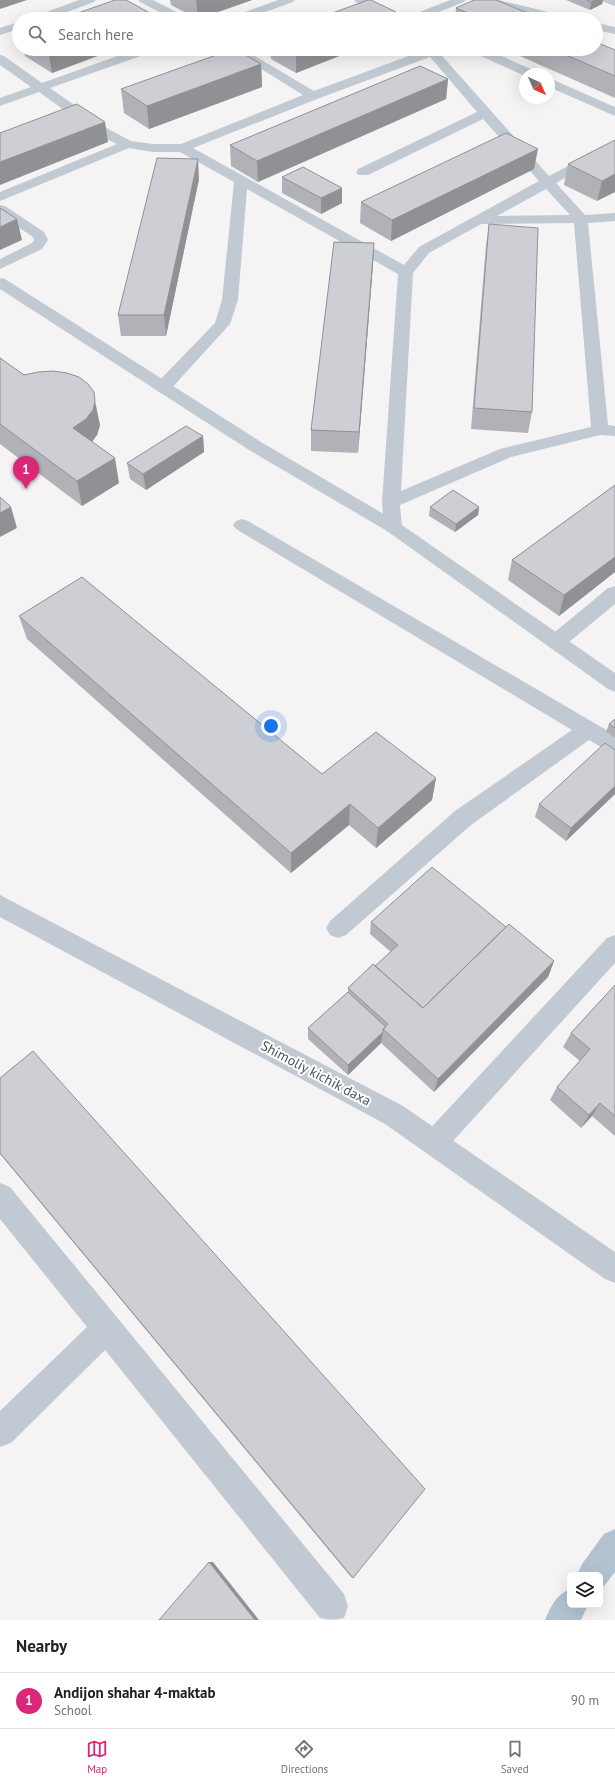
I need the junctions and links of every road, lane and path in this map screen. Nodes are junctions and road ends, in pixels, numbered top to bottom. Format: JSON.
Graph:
{"nodes":[{"id":1,"x":90,"y":0,"type":"edge"},
{"id":2,"x":144,"y":0,"type":"edge"},
{"id":3,"x":290,"y":0,"type":"edge"},
{"id":4,"x":360,"y":0,"type":"edge"},
{"id":5,"x":460,"y":0,"type":"edge"},
{"id":6,"x":485,"y":0,"type":"edge"},
{"id":7,"x":608,"y":0,"type":"edge"},
{"id":8,"x":615,"y":3,"type":"edge"},
{"id":9,"x":57,"y":12,"type":"edge"},
{"id":10,"x":168,"y":12,"type":"edge"},
{"id":11,"x":255,"y":12,"type":"edge"},
{"id":12,"x":386,"y":12,"type":"edge"},
{"id":13,"x":429,"y":12,"type":"edge"},
{"id":14,"x":536,"y":12,"type":"edge"},
{"id":15,"x":12,"y":28,"type":"edge"},
{"id":16,"x":603,"y":28,"type":"edge"},
{"id":17,"x":615,"y":31,"type":"edge"},
{"id":18,"x":0,"y":32,"type":"edge"},
{"id":19,"x":128,"y":56,"type":"edge"},
{"id":20,"x":247,"y":56,"type":"edge"},
{"id":21,"x":418,"y":56,"type":"edge"},
{"id":22,"x":435,"y":56,"type":"edge"},
{"id":23,"x":491,"y":56,"type":"edge"},
{"id":24,"x":0,"y":58,"type":"edge"},
{"id":25,"x":519,"y":69,"type":"edge"},
{"id":26,"x":555,"y":85,"type":"edge"},
{"id":27,"x":40,"y":86,"type":"junction"},
{"id":28,"x":313,"y":96,"type":"junction"},
{"id":29,"x":0,"y":102,"type":"edge"},
{"id":30,"x":75,"y":112,"type":"junction"},
{"id":31,"x":615,"y":112,"type":"edge"},
{"id":32,"x":485,"y":113,"type":"junction"},
{"id":33,"x":62,"y":117,"type":"edge"},
{"id":34,"x":128,"y":144,"type":"junction"},
{"id":35,"x":615,"y":145,"type":"edge"},
{"id":36,"x":183,"y":148,"type":"junction"},
{"id":37,"x":363,"y":172,"type":"dead end"},
{"id":38,"x":241,"y":180,"type":"junction"},
{"id":39,"x":548,"y":181,"type":"junction"},
{"id":40,"x":0,"y":197,"type":"edge"},
{"id":41,"x":0,"y":209,"type":"edge"},
{"id":42,"x":615,"y":217,"type":"edge"},
{"id":43,"x":582,"y":219,"type":"junction"},
{"id":44,"x":478,"y":220,"type":"junction"},
{"id":45,"x":0,"y":265,"type":"edge"},
{"id":46,"x":406,"y":272,"type":"junction"},
{"id":47,"x":0,"y":282,"type":"edge"},
{"id":48,"x":163,"y":387,"type":"junction"},
{"id":49,"x":607,"y":430,"type":"edge"},
{"id":50,"x":391,"y":502,"type":"junction"},
{"id":51,"x":242,"y":525,"type":"dead end"},
{"id":52,"x":393,"y":527,"type":"junction"},
{"id":53,"x":615,"y":593,"type":"edge"},
{"id":54,"x":556,"y":642,"type":"junction"},
{"id":55,"x":615,"y":684,"type":"edge"},
{"id":56,"x":588,"y":729,"type":"junction"},
{"id":57,"x":615,"y":745,"type":"edge"},
{"id":58,"x":0,"y":905,"type":"edge"},
{"id":59,"x":338,"y":928,"type":"dead end"},
{"id":60,"x":615,"y":946,"type":"edge"},
{"id":61,"x":434,"y":1143,"type":"junction"},
{"id":62,"x":0,"y":1197,"type":"edge"},
{"id":63,"x":615,"y":1269,"type":"edge"},
{"id":64,"x":107,"y":1328,"type":"junction"},
{"id":65,"x":0,"y":1432,"type":"edge"},
{"id":66,"x":615,"y":1544,"type":"edge"},
{"id":67,"x":595,"y":1572,"type":"edge"},
{"id":68,"x":332,"y":1606,"type":"dead end"},
{"id":69,"x":570,"y":1608,"type":"edge"},
{"id":70,"x":561,"y":1620,"type":"edge"}],
"edges":[{"from":1,"to":9,"type":"street"},
{"from":2,"to":10,"type":"street"},
{"from":3,"to":11,"type":"street"},
{"from":4,"to":12,"type":"street"},
{"from":5,"to":13,"type":"street"},
{"from":6,"to":14,"type":"street"},
{"from":7,"to":8,"type":"street"},
{"from":15,"to":18,"type":"street"},
{"from":16,"to":17,"type":"street"},
{"from":19,"to":27,"type":"street"},
{"from":20,"to":28,"type":"street"},
{"from":21,"to":28,"type":"street"},
{"from":22,"to":32,"type":"street"},
{"from":23,"to":25,"type":"street"},
{"from":24,"to":27,"type":"street"},
{"from":26,"to":31,"type":"street"},
{"from":27,"to":29,"type":"street"},
{"from":27,"to":30,"type":"street"},
{"from":28,"to":36,"type":"street"},
{"from":30,"to":33,"type":"street"},
{"from":30,"to":34,"type":"street"},
{"from":32,"to":37,"type":"street"},
{"from":32,"to":39,"type":"street"},
{"from":34,"to":36,"type":"street"},
{"from":34,"to":40,"type":"street"},
{"from":35,"to":39,"type":"street"},
{"from":36,"to":38,"type":"street"},
{"from":38,"to":46,"type":"street"},
{"from":38,"to":48,"type":"street"},
{"from":39,"to":43,"type":"street"},
{"from":39,"to":44,"type":"street"},
{"from":41,"to":45,"type":"street"},
{"from":42,"to":43,"type":"street"},
{"from":43,"to":44,"type":"street"},
{"from":43,"to":49,"type":"street"},
{"from":44,"to":46,"type":"street"},
{"from":46,"to":50,"type":"street"},
{"from":47,"to":48,"type":"street"},
{"from":48,"to":52,"type":"street"},
{"from":49,"to":50,"type":"street"},
{"from":50,"to":52,"type":"street"},
{"from":51,"to":56,"type":"street"},
{"from":52,"to":54,"type":"street"},
{"from":53,"to":54,"type":"street"},
{"from":54,"to":55,"type":"street"},
{"from":56,"to":57,"type":"street"},
{"from":56,"to":59,"type":"street"},
{"from":58,"to":61,"type":"street","name":"Shimoliy kichik daxa"},
{"from":60,"to":61,"type":"street"},
{"from":61,"to":63,"type":"street","name":"Shimoliy kichik daxa"},
{"from":62,"to":64,"type":"street"},
{"from":64,"to":65,"type":"street"},
{"from":64,"to":68,"type":"street"},
{"from":66,"to":67,"type":"main road"},
{"from":69,"to":70,"type":"main road"}]}
